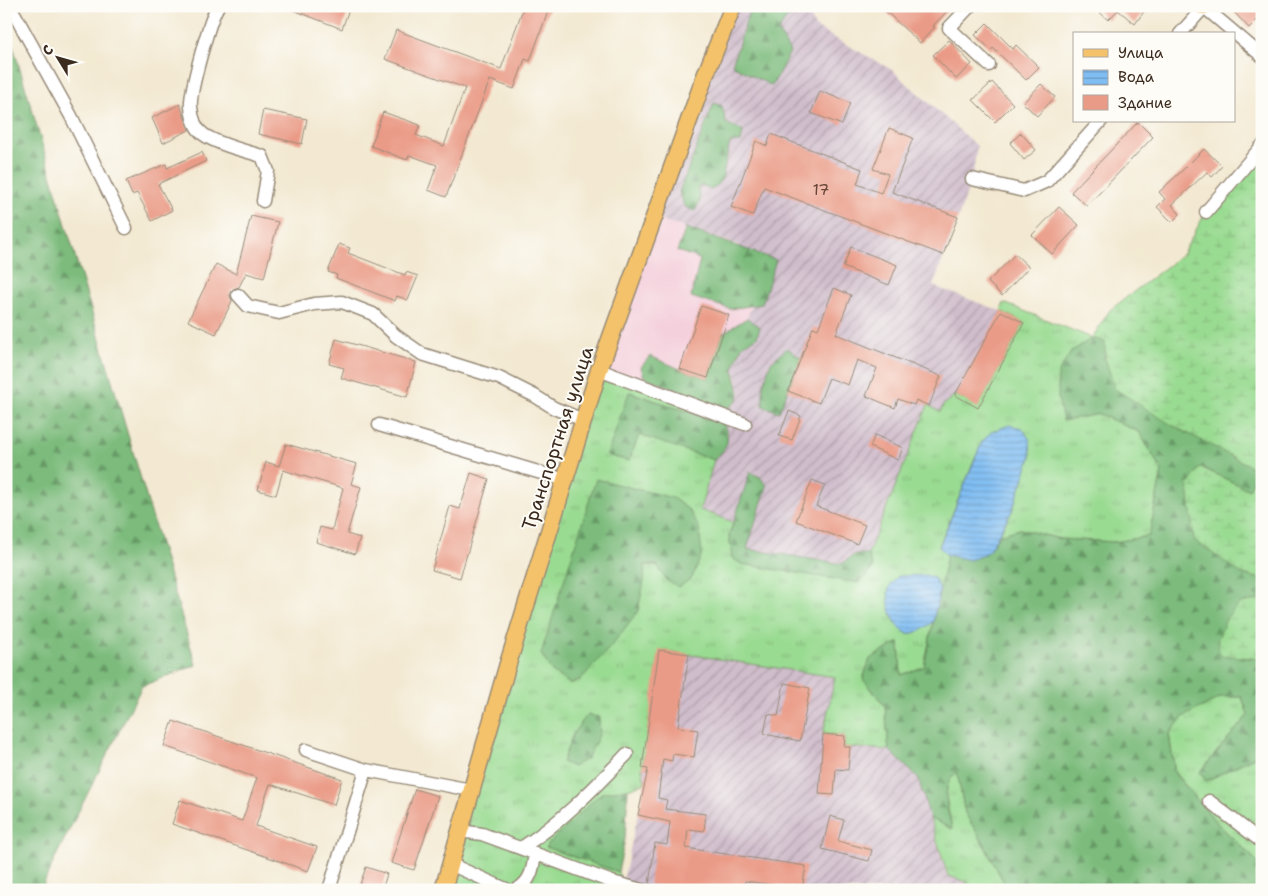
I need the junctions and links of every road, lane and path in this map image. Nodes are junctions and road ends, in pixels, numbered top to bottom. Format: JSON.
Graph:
{"nodes":[{"id":1,"x":10,"y":6,"type":"edge"},
{"id":2,"x":218,"y":6,"type":"edge"},
{"id":3,"x":733,"y":6,"type":"edge"},
{"id":4,"x":970,"y":6,"type":"edge"},
{"id":5,"x":1204,"y":6,"type":"edge"},
{"id":6,"x":1182,"y":32,"type":"edge"},
{"id":7,"x":1234,"y":32,"type":"edge"},
{"id":8,"x":1236,"y":34,"type":"edge"},
{"id":9,"x":1262,"y":56,"type":"edge"},
{"id":10,"x":989,"y":65,"type":"dead end"},
{"id":11,"x":1100,"y":122,"type":"edge"},
{"id":12,"x":1262,"y":146,"type":"edge"},
{"id":13,"x":972,"y":179,"type":"dead end"},
{"id":14,"x":263,"y":201,"type":"dead end"},
{"id":15,"x":1206,"y":212,"type":"dead end"},
{"id":16,"x":126,"y":228,"type":"dead end"},
{"id":17,"x":238,"y":295,"type":"dead end"},
{"id":18,"x":599,"y":370,"type":"junction"},
{"id":19,"x":583,"y":420,"type":"junction"},
{"id":20,"x":745,"y":424,"type":"dead end"},
{"id":21,"x":378,"y":426,"type":"dead end"},
{"id":22,"x":565,"y":480,"type":"junction"},
{"id":23,"x":306,"y":750,"type":"dead end"},
{"id":24,"x":627,"y":754,"type":"dead end"},
{"id":25,"x":366,"y":770,"type":"junction"},
{"id":26,"x":471,"y":790,"type":"junction"},
{"id":27,"x":1208,"y":801,"type":"dead end"},
{"id":28,"x":459,"y":831,"type":"junction"},
{"id":29,"x":1262,"y":842,"type":"edge"},
{"id":30,"x":521,"y":848,"type":"junction"},
{"id":31,"x":535,"y":853,"type":"junction"},
{"id":32,"x":450,"y":864,"type":"junction"},
{"id":33,"x":329,"y":890,"type":"edge"},
{"id":34,"x":443,"y":890,"type":"edge"},
{"id":35,"x":508,"y":890,"type":"edge"},
{"id":36,"x":516,"y":890,"type":"edge"},
{"id":37,"x":642,"y":890,"type":"edge"}],
"edges":[{"from":1,"to":16,"type":"street"},
{"from":2,"to":14,"type":"street"},
{"from":3,"to":18,"type":"main road","name":"Транспортная улица"},
{"from":4,"to":10,"type":"street"},
{"from":5,"to":6,"type":"street"},
{"from":5,"to":7,"type":"street"},
{"from":8,"to":9,"type":"street"},
{"from":11,"to":13,"type":"street"},
{"from":12,"to":15,"type":"street"},
{"from":17,"to":19,"type":"street"},
{"from":18,"to":19,"type":"main road","name":"Транспортная улица"},
{"from":18,"to":20,"type":"street"},
{"from":19,"to":22,"type":"main road","name":"Транспортная улица"},
{"from":21,"to":22,"type":"street"},
{"from":22,"to":26,"type":"main road","name":"Транспортная улица"},
{"from":23,"to":25,"type":"street"},
{"from":24,"to":30,"type":"street"},
{"from":25,"to":26,"type":"street"},
{"from":25,"to":33,"type":"street"},
{"from":26,"to":28,"type":"main road","name":"Транспортная улица"},
{"from":27,"to":29,"type":"street"},
{"from":28,"to":30,"type":"street"},
{"from":28,"to":32,"type":"main road","name":"Транспортная улица"},
{"from":30,"to":31,"type":"street"},
{"from":31,"to":36,"type":"street"},
{"from":31,"to":37,"type":"street"},
{"from":32,"to":34,"type":"main road","name":"Транспортная улица"},
{"from":32,"to":35,"type":"street"}]}
